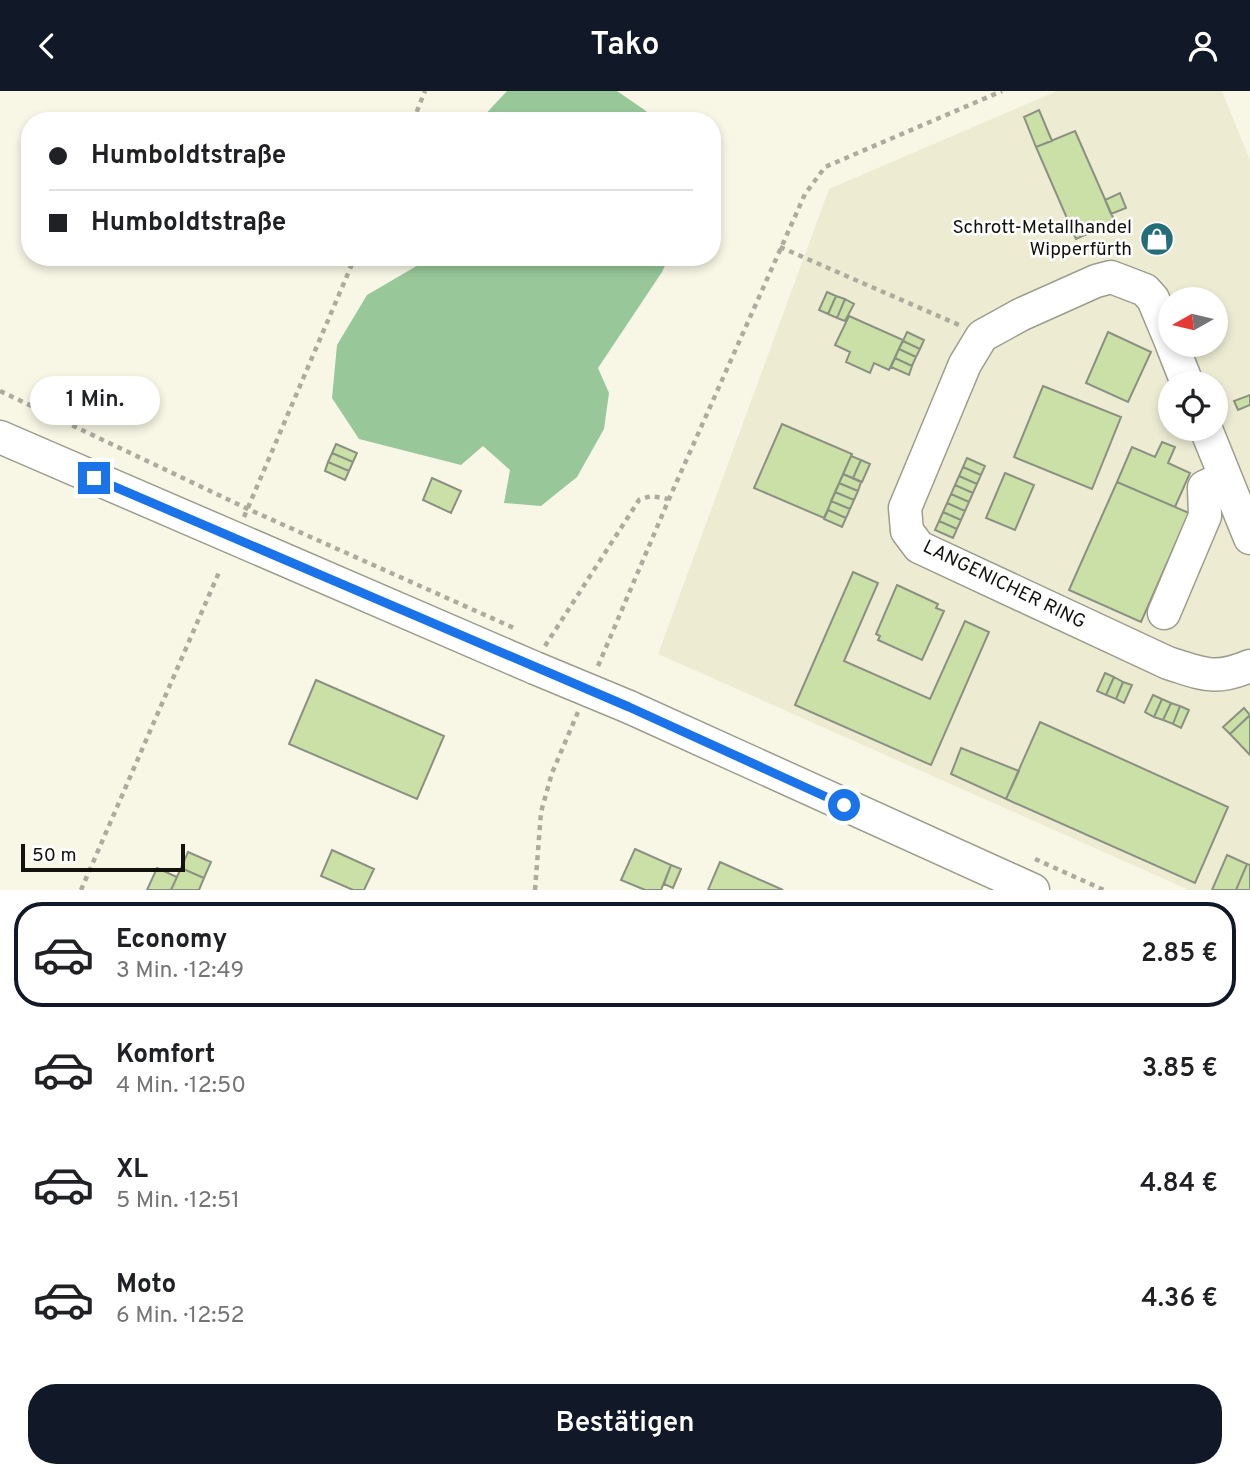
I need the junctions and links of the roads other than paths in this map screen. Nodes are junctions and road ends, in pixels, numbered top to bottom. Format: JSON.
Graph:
{"nodes":[{"id":1,"x":1158,"y":312,"type":"edge"},
{"id":2,"x":0,"y":437,"type":"edge"},
{"id":3,"x":1211,"y":441,"type":"edge"},
{"id":4,"x":1226,"y":477,"type":"junction"},
{"id":5,"x":1250,"y":538,"type":"edge"},
{"id":6,"x":1164,"y":613,"type":"dead end"},
{"id":7,"x":1250,"y":666,"type":"edge"},
{"id":8,"x":1033,"y":890,"type":"edge"}],
"edges":[{"from":1,"to":7,"type":"street","name":"LANGENICHER RING"},
{"from":2,"to":8,"type":"street","bridge":true},
{"from":3,"to":4,"type":"street"},
{"from":4,"to":5,"type":"street"},
{"from":4,"to":6,"type":"street"}]}
